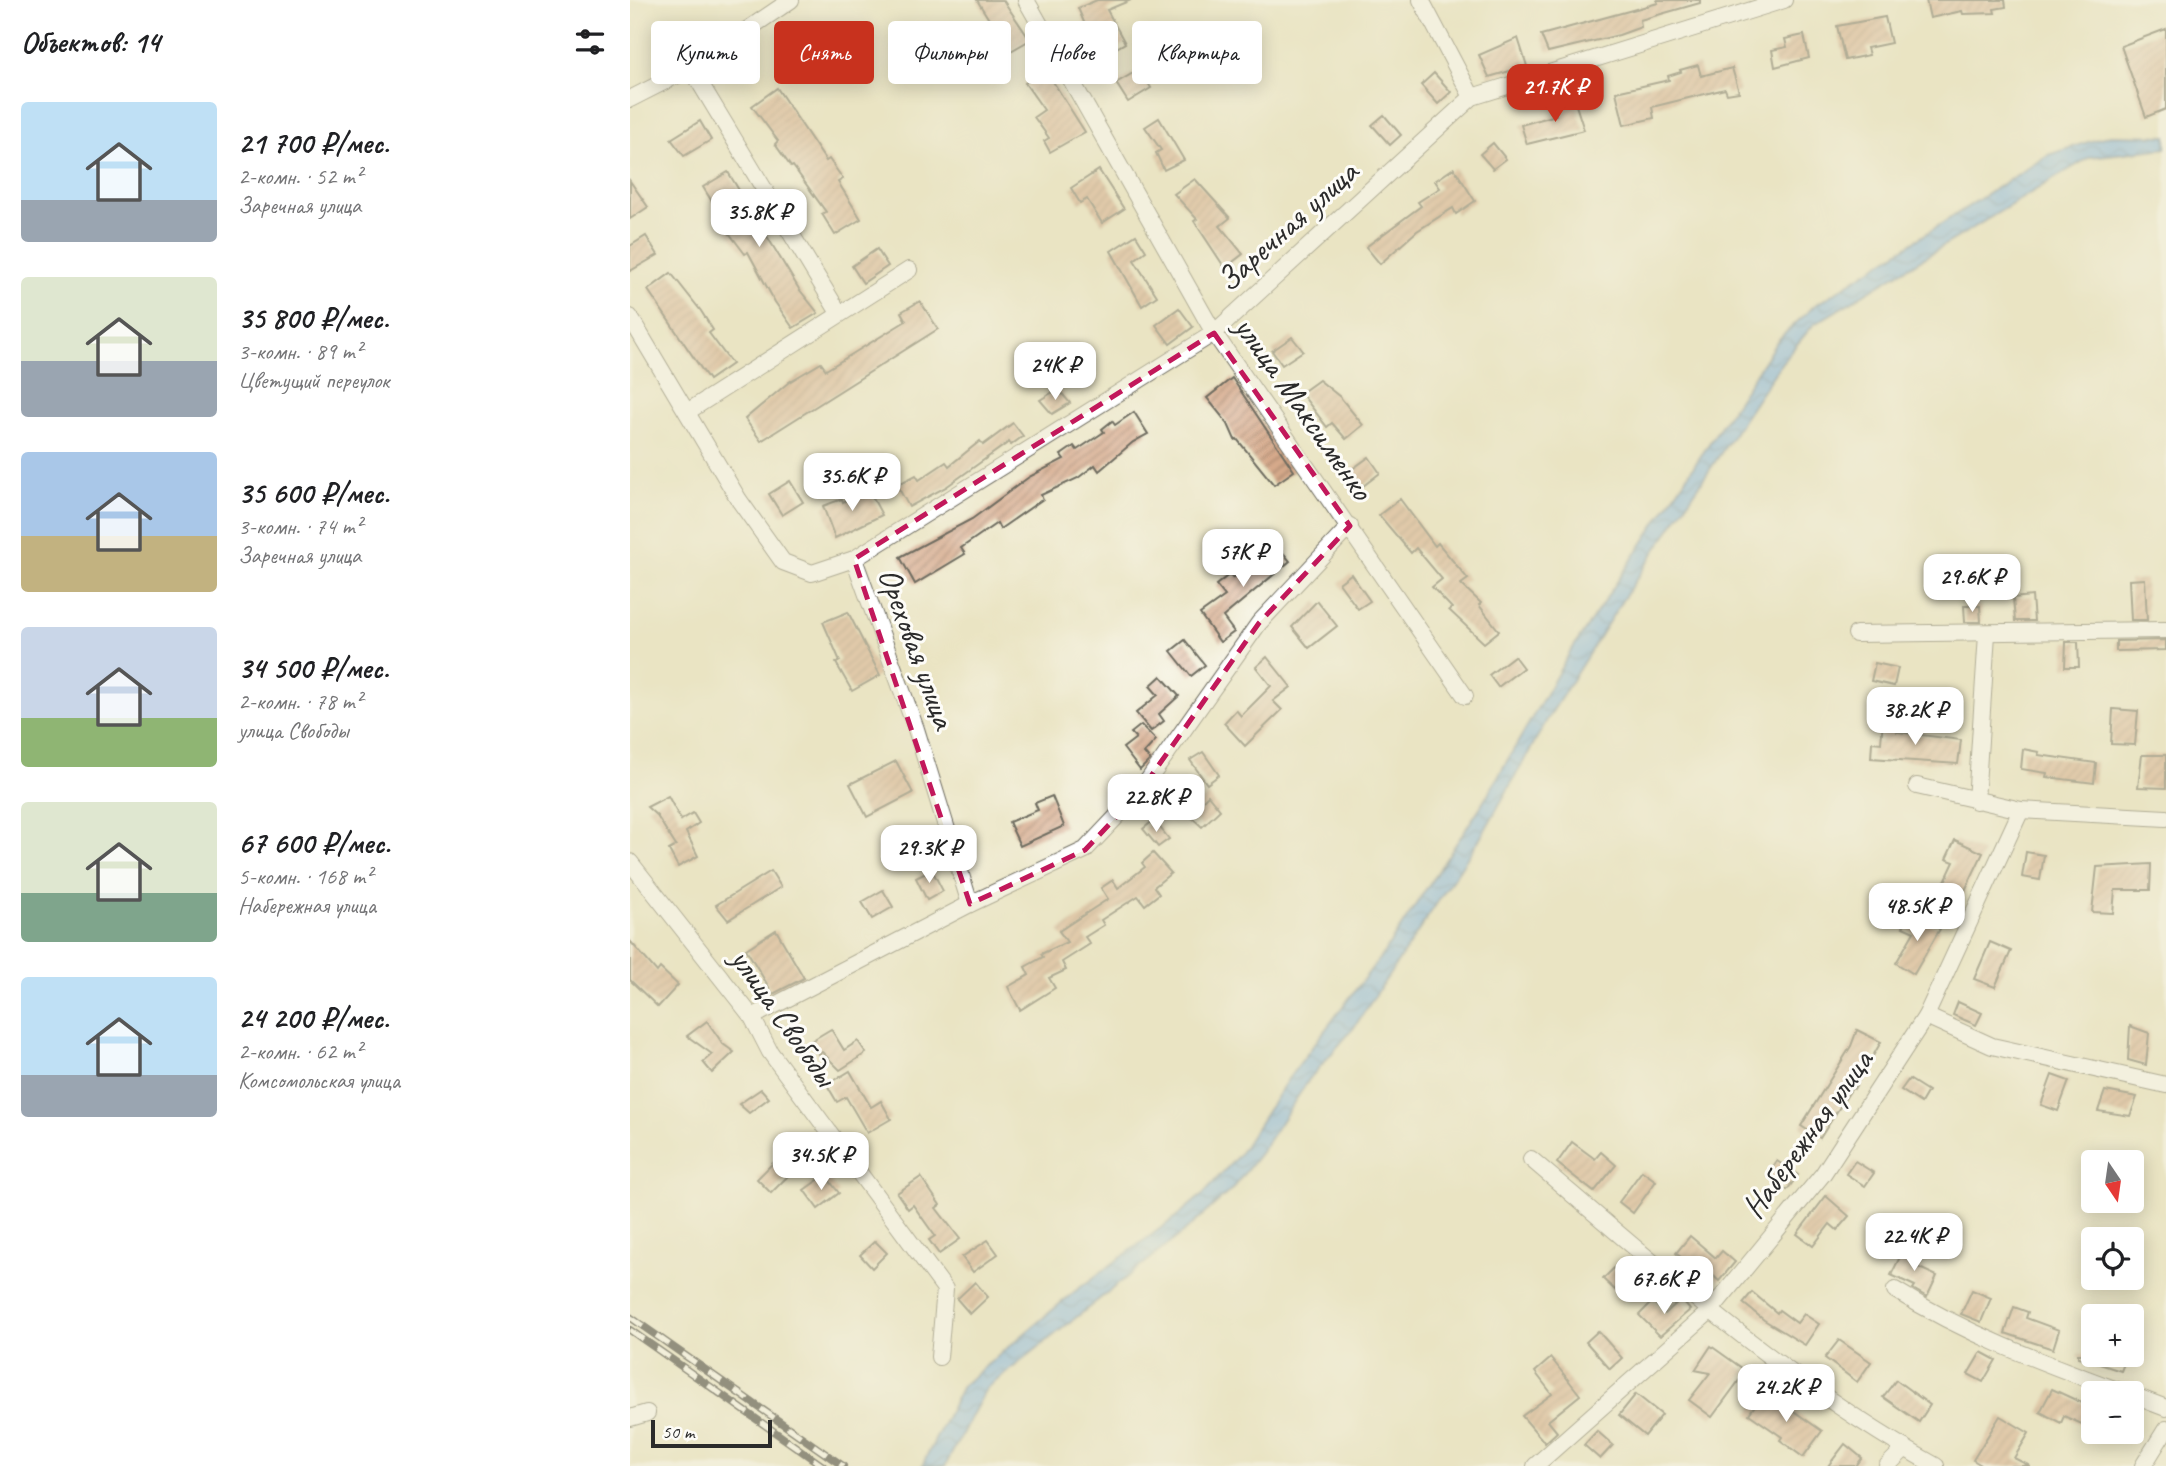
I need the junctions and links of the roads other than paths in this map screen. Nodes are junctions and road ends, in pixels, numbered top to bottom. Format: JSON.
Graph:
{"nodes":[{"id":1,"x":791,"y":0,"type":"edge"},
{"id":2,"x":1026,"y":0,"type":"edge"},
{"id":3,"x":1421,"y":0,"type":"edge"},
{"id":4,"x":1784,"y":0,"type":"edge"},
{"id":5,"x":760,"y":21,"type":"edge"},
{"id":6,"x":660,"y":84,"type":"edge"},
{"id":7,"x":701,"y":84,"type":"edge"},
{"id":8,"x":1472,"y":97,"type":"junction"},
{"id":9,"x":630,"y":99,"type":"edge"},
{"id":10,"x":909,"y":270,"type":"dead end"},
{"id":11,"x":839,"y":313,"type":"junction"},
{"id":12,"x":630,"y":317,"type":"edge"},
{"id":13,"x":1214,"y":333,"type":"junction"},
{"id":14,"x":687,"y":412,"type":"junction"},
{"id":15,"x":1350,"y":526,"type":"junction"},
{"id":16,"x":854,"y":559,"type":"junction"},
{"id":17,"x":2166,"y":629,"type":"edge"},
{"id":18,"x":1856,"y":634,"type":"dead end"},
{"id":19,"x":1987,"y":634,"type":"junction"},
{"id":20,"x":1465,"y":696,"type":"dead end"},
{"id":21,"x":1917,"y":786,"type":"dead end"},
{"id":22,"x":1976,"y":802,"type":"junction"},
{"id":23,"x":2021,"y":810,"type":"junction"},
{"id":24,"x":2166,"y":818,"type":"edge"},
{"id":25,"x":630,"y":862,"type":"edge"},
{"id":26,"x":970,"y":904,"type":"junction"},
{"id":27,"x":1926,"y":1016,"type":"junction"},
{"id":28,"x":752,"y":1017,"type":"junction"},
{"id":29,"x":2166,"y":1085,"type":"edge"},
{"id":30,"x":1531,"y":1159,"type":"dead end"},
{"id":31,"x":1895,"y":1290,"type":"dead end"},
{"id":32,"x":1710,"y":1311,"type":"junction"},
{"id":33,"x":939,"y":1357,"type":"dead end"},
{"id":34,"x":2093,"y":1381,"type":"edge"},
{"id":35,"x":2144,"y":1400,"type":"edge"},
{"id":36,"x":2166,"y":1408,"type":"edge"},
{"id":37,"x":647,"y":1413,"type":"dead end"},
{"id":38,"x":630,"y":1418,"type":"edge"},
{"id":39,"x":2166,"y":1429,"type":"edge"},
{"id":40,"x":1905,"y":1448,"type":"junction"},
{"id":41,"x":1535,"y":1466,"type":"edge"},
{"id":42,"x":1886,"y":1466,"type":"edge"},
{"id":43,"x":1936,"y":1466,"type":"edge"},
{"id":44,"x":2143,"y":1466,"type":"edge"}],
"edges":[{"from":1,"to":5,"type":"street"},
{"from":2,"to":13,"type":"street","name":"улица Максименко"},
{"from":3,"to":8,"type":"street"},
{"from":4,"to":8,"type":"street","name":"Заречная улица"},
{"from":6,"to":9,"type":"street"},
{"from":7,"to":11,"type":"street"},
{"from":8,"to":13,"type":"street","name":"Заречная улица"},
{"from":10,"to":11,"type":"street"},
{"from":11,"to":14,"type":"street"},
{"from":12,"to":14,"type":"street","name":"Ореховая улица"},
{"from":13,"to":15,"type":"street","name":"улица Максименко"},
{"from":13,"to":16,"type":"street","name":"Заречная улица"},
{"from":14,"to":16,"type":"street","name":"Ореховая улица"},
{"from":15,"to":20,"type":"street","name":"улица Максименко"},
{"from":15,"to":26,"type":"street"},
{"from":16,"to":26,"type":"street","name":"Ореховая улица"},
{"from":17,"to":19,"type":"street"},
{"from":18,"to":19,"type":"street"},
{"from":19,"to":22,"type":"street"},
{"from":21,"to":22,"type":"street"},
{"from":22,"to":23,"type":"street"},
{"from":23,"to":24,"type":"street"},
{"from":23,"to":27,"type":"street","name":"Набережная улица"},
{"from":25,"to":28,"type":"street","name":"улица Свободы"},
{"from":26,"to":28,"type":"street"},
{"from":27,"to":29,"type":"street"},
{"from":27,"to":32,"type":"street","name":"Набережная улица"},
{"from":28,"to":33,"type":"street","name":"улица Свободы"},
{"from":30,"to":32,"type":"street"},
{"from":31,"to":34,"type":"street"},
{"from":32,"to":40,"type":"street"},
{"from":32,"to":41,"type":"street","name":"Набережная улица"},
{"from":35,"to":36,"type":"street"},
{"from":37,"to":38,"type":"street"},
{"from":39,"to":44,"type":"street"},
{"from":40,"to":42,"type":"street"},
{"from":40,"to":43,"type":"street"}]}
